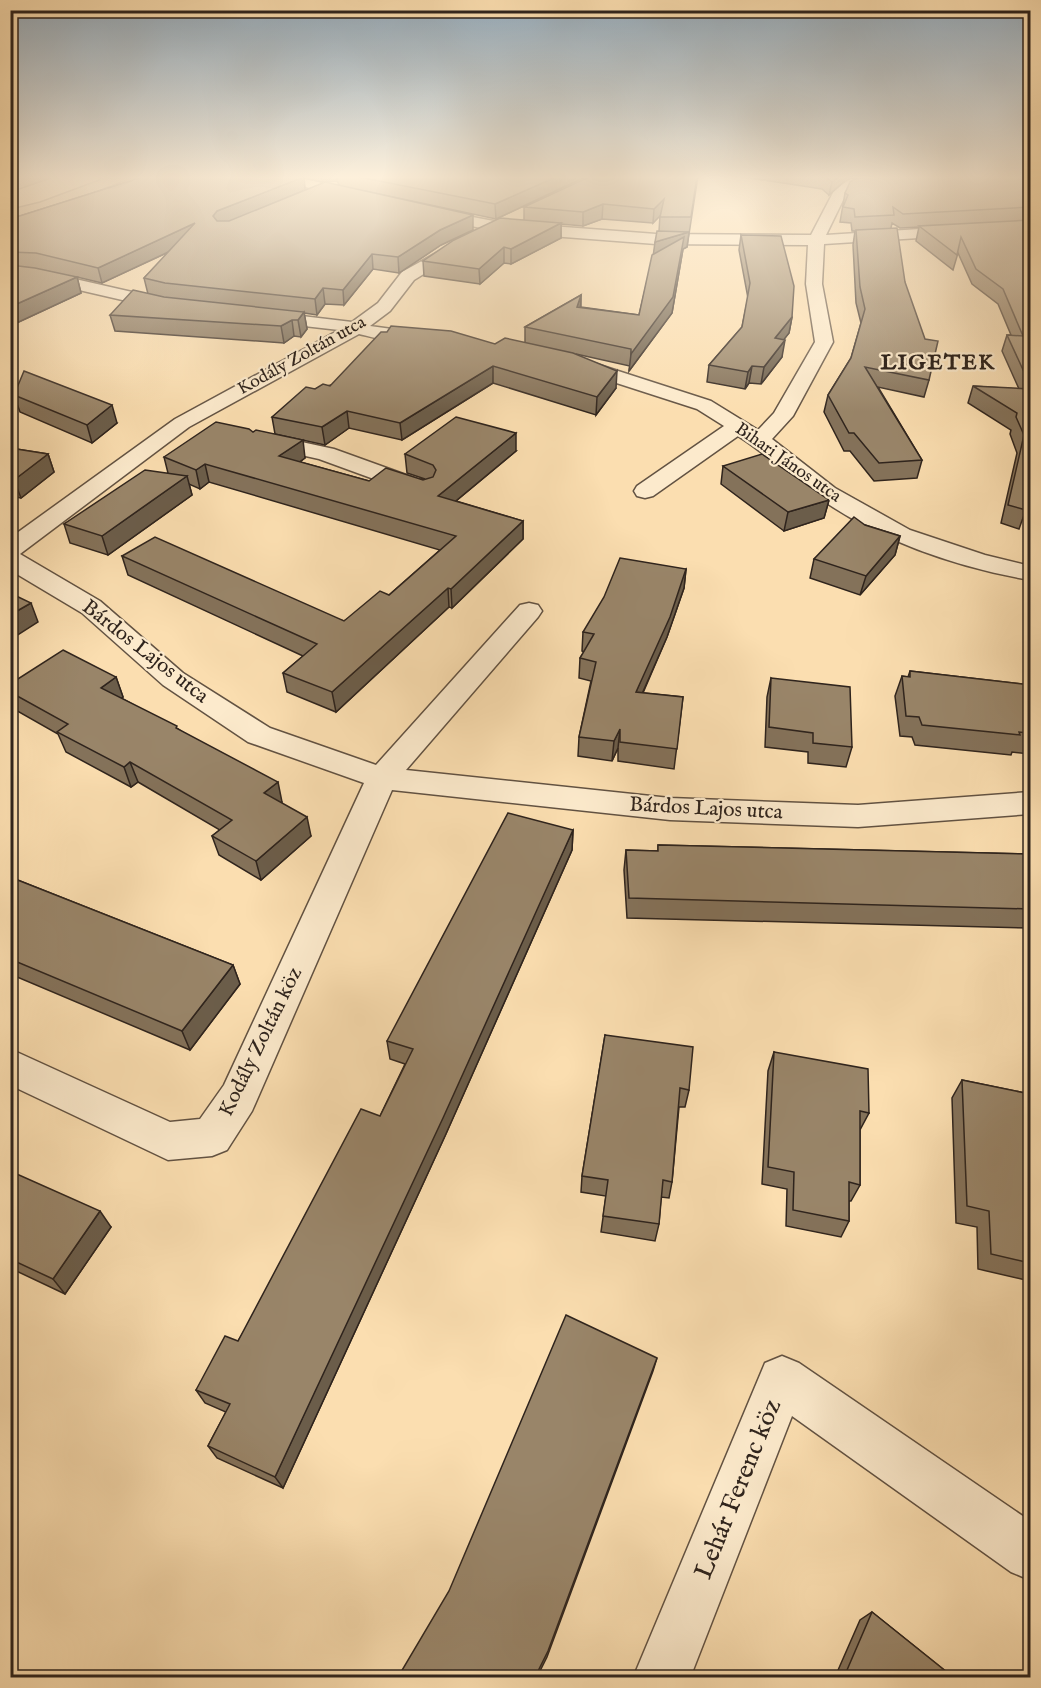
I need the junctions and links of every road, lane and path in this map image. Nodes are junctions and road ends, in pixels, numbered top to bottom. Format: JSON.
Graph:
{"nodes":[{"id":1,"x":441,"y":255,"type":"edge"},
{"id":2,"x":815,"y":255,"type":"edge"},
{"id":3,"x":10,"y":273,"type":"edge"},
{"id":4,"x":191,"y":308,"type":"edge"},
{"id":5,"x":248,"y":314,"type":"edge"},
{"id":6,"x":355,"y":329,"type":"junction"},
{"id":7,"x":448,"y":340,"type":"edge"},
{"id":8,"x":558,"y":359,"type":"edge"},
{"id":9,"x":182,"y":423,"type":"junction"},
{"id":10,"x":738,"y":426,"type":"junction"},
{"id":11,"x":215,"y":430,"type":"edge"},
{"id":12,"x":237,"y":435,"type":"edge"},
{"id":13,"x":760,"y":440,"type":"junction"},
{"id":14,"x":424,"y":489,"type":"edge"},
{"id":15,"x":645,"y":490,"type":"dead end"},
{"id":16,"x":10,"y":550,"type":"edge"},
{"id":17,"x":10,"y":559,"type":"edge"},
{"id":18,"x":1030,"y":573,"type":"edge"},
{"id":19,"x":529,"y":611,"type":"dead end"},
{"id":20,"x":382,"y":778,"type":"junction"},
{"id":21,"x":1030,"y":803,"type":"edge"},
{"id":22,"x":10,"y":1066,"type":"edge"},
{"id":23,"x":1030,"y":1553,"type":"edge"},
{"id":24,"x":661,"y":1677,"type":"edge"}],
"edges":[{"from":1,"to":6,"type":"street","name":"Kodály Zoltán utca"},
{"from":2,"to":13,"type":"street"},
{"from":3,"to":4,"type":"street"},
{"from":5,"to":6,"type":"street"},
{"from":6,"to":7,"type":"street"},
{"from":6,"to":9,"type":"street","name":"Kodály Zoltán utca"},
{"from":8,"to":10,"type":"street","name":"Bihari János utca"},
{"from":9,"to":11,"type":"street"},
{"from":9,"to":16,"type":"street","name":"Kodály Zoltán utca"},
{"from":10,"to":13,"type":"street","name":"Bihari János utca"},
{"from":10,"to":15,"type":"street"},
{"from":12,"to":14,"type":"street"},
{"from":13,"to":18,"type":"street","name":"Bihari János utca"},
{"from":17,"to":20,"type":"street","name":"Bárdos Lajos utca"},
{"from":19,"to":20,"type":"street"},
{"from":20,"to":21,"type":"street","name":"Bárdos Lajos utca"},
{"from":20,"to":22,"type":"street","name":"Kodály Zoltán köz"},
{"from":23,"to":24,"type":"street","name":"Lehár Ferenc köz"}]}
